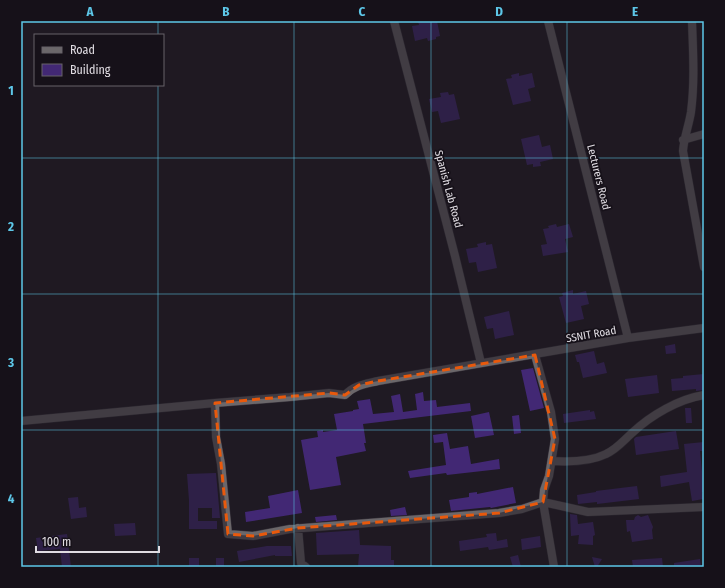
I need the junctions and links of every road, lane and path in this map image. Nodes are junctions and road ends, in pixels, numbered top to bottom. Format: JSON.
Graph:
{"nodes":[{"id":1,"x":394,"y":21,"type":"edge"},
{"id":2,"x":548,"y":21,"type":"edge"},
{"id":3,"x":692,"y":21,"type":"edge"},
{"id":4,"x":704,"y":134,"type":"edge"},
{"id":5,"x":684,"y":140,"type":"junction"},
{"id":6,"x":704,"y":267,"type":"edge"},
{"id":7,"x":704,"y":328,"type":"edge"},
{"id":8,"x":628,"y":338,"type":"junction"},
{"id":9,"x":535,"y":355,"type":"junction"},
{"id":10,"x":481,"y":362,"type":"junction"},
{"id":11,"x":704,"y":395,"type":"edge"},
{"id":12,"x":215,"y":403,"type":"junction"},
{"id":13,"x":21,"y":422,"type":"edge"},
{"id":14,"x":552,"y":462,"type":"junction"},
{"id":15,"x":543,"y":502,"type":"junction"},
{"id":16,"x":704,"y":507,"type":"edge"},
{"id":17,"x":298,"y":528,"type":"junction"},
{"id":18,"x":306,"y":567,"type":"edge"},
{"id":19,"x":554,"y":567,"type":"edge"}],
"edges":[{"from":1,"to":10,"type":"street","name":"Spanish Lab Road"},
{"from":2,"to":8,"type":"street","name":"Lecturers Road"},
{"from":3,"to":5,"type":"street"},
{"from":4,"to":5,"type":"street"},
{"from":5,"to":6,"type":"street"},
{"from":7,"to":8,"type":"street","name":"SSNIT Road"},
{"from":8,"to":9,"type":"street","name":"SSNIT Road"},
{"from":9,"to":10,"type":"street","name":"SSNIT Road"},
{"from":9,"to":14,"type":"street"},
{"from":10,"to":12,"type":"street","name":"SSNIT Road"},
{"from":11,"to":14,"type":"street"},
{"from":12,"to":13,"type":"street","name":"SSNIT Road"},
{"from":12,"to":17,"type":"street"},
{"from":14,"to":15,"type":"street"},
{"from":15,"to":16,"type":"street"},
{"from":15,"to":17,"type":"street"},
{"from":15,"to":19,"type":"street"},
{"from":17,"to":18,"type":"street"}]}
